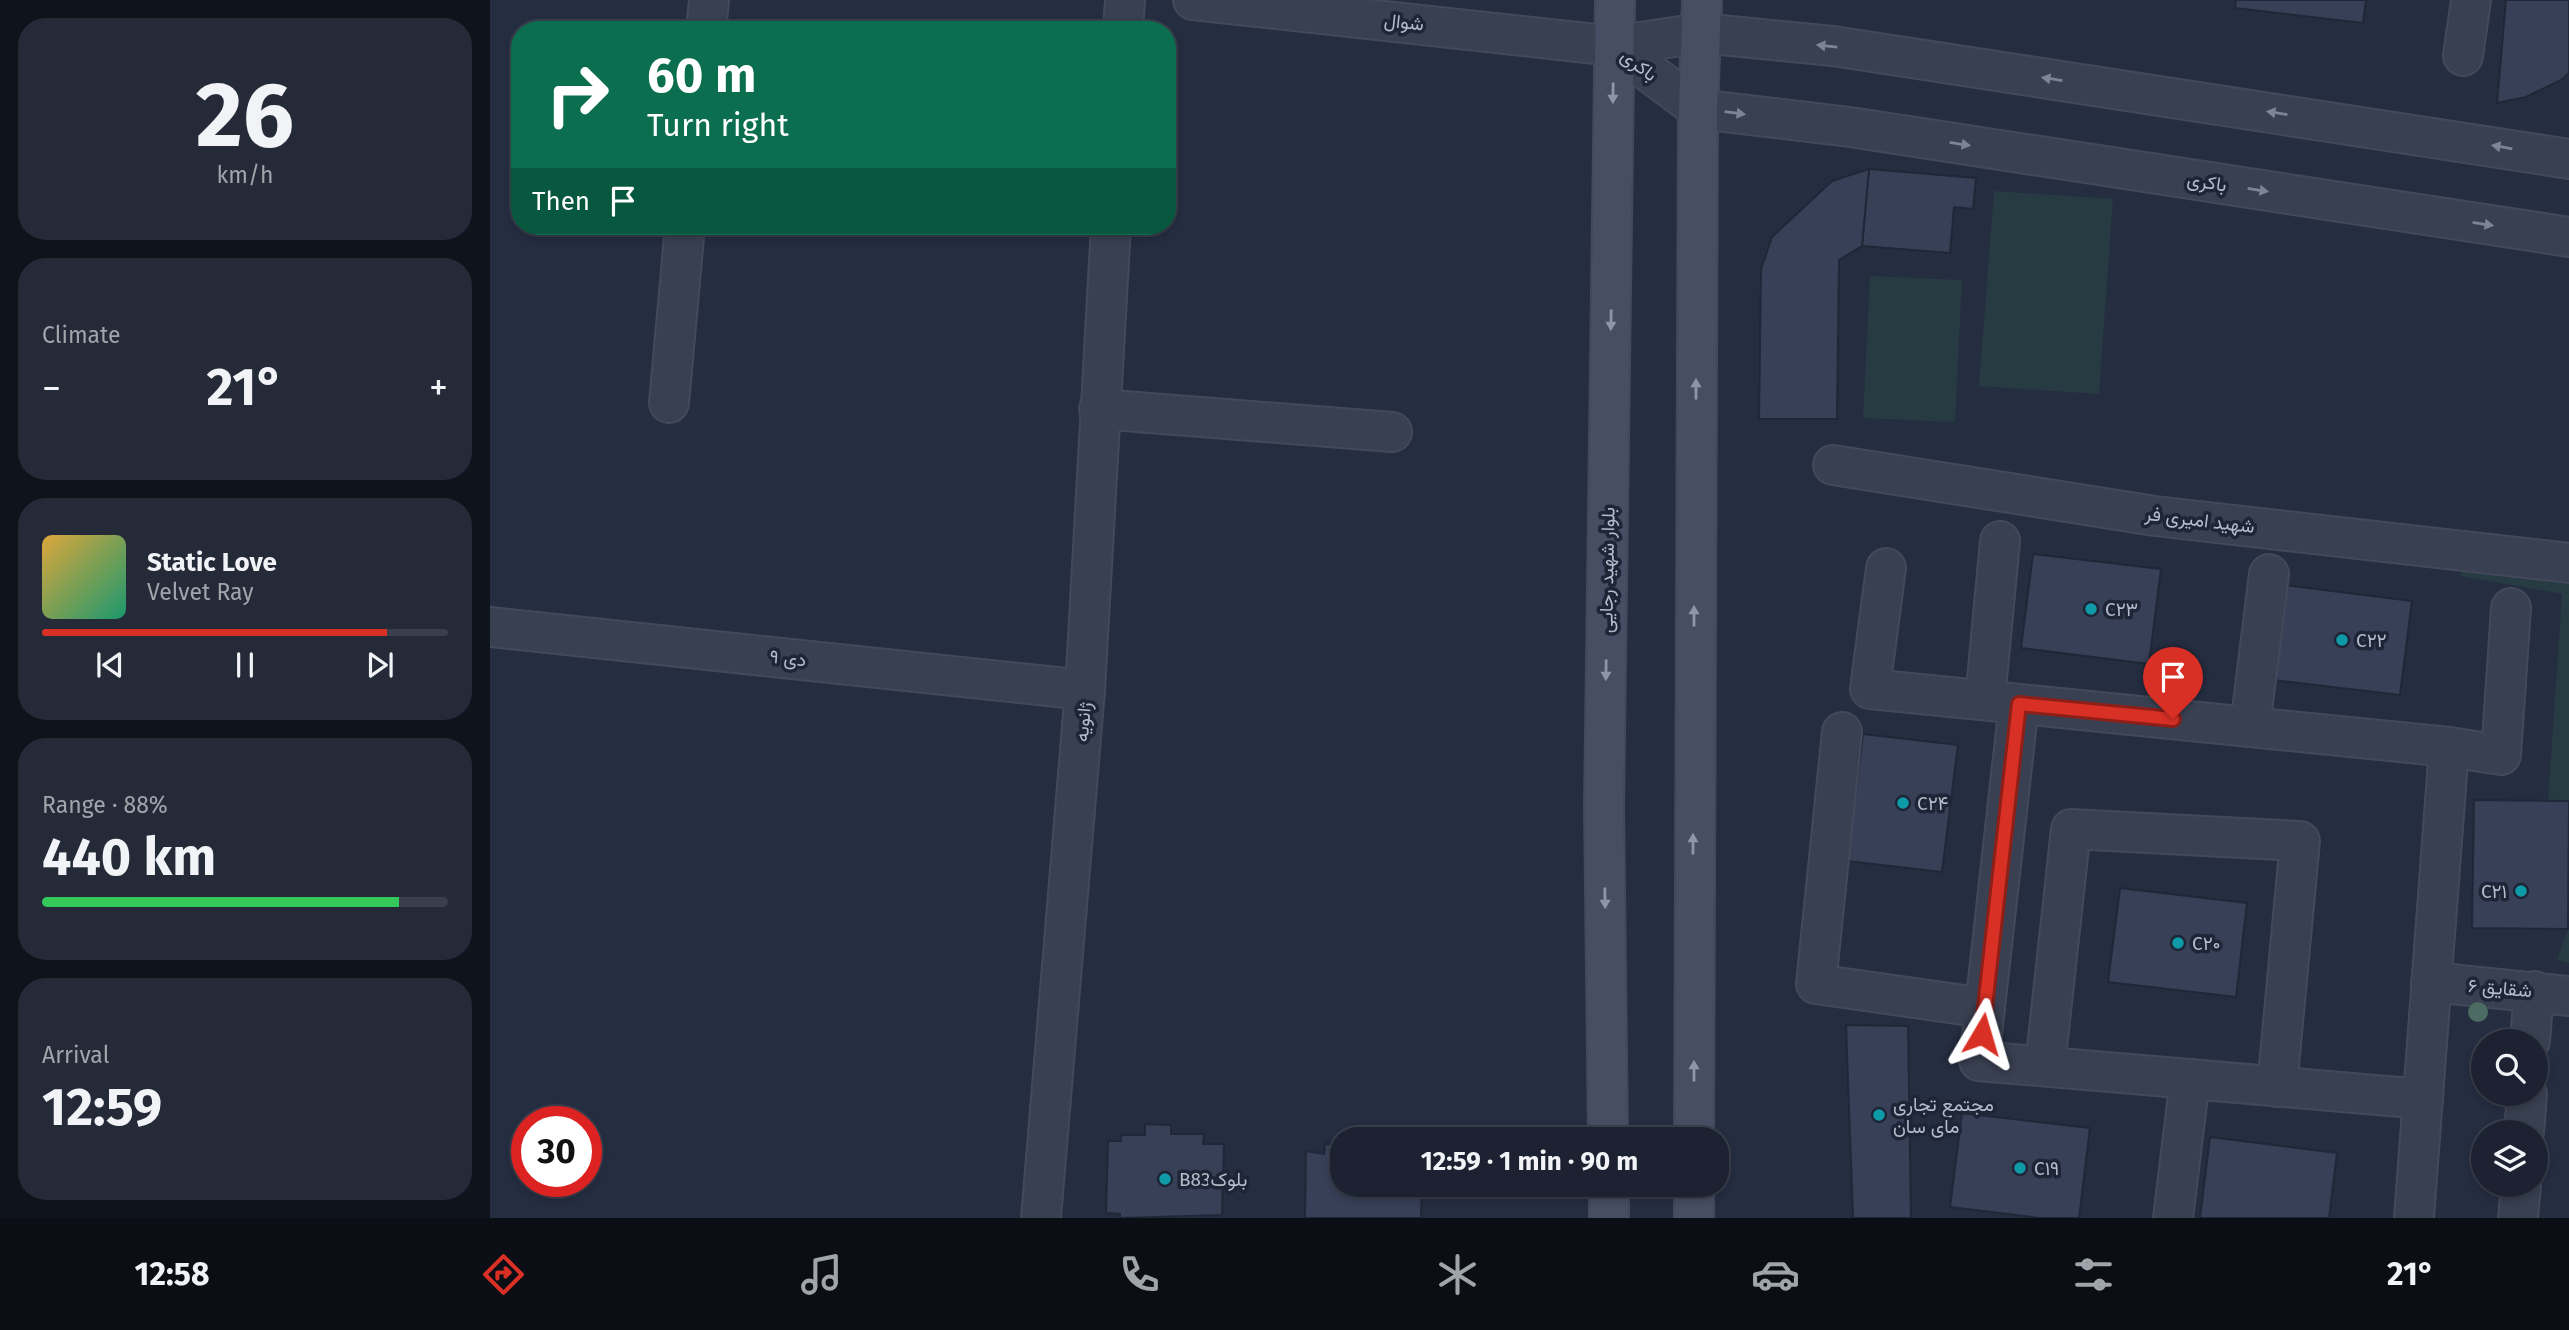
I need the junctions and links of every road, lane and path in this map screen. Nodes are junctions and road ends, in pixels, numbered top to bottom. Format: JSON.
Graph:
{"nodes":[{"id":1,"x":709,"y":0,"type":"edge"},
{"id":2,"x":1125,"y":0,"type":"edge"},
{"id":3,"x":1193,"y":0,"type":"edge"},
{"id":4,"x":1615,"y":0,"type":"edge"},
{"id":5,"x":2471,"y":0,"type":"edge"},
{"id":6,"x":1701,"y":16,"type":"edge"},
{"id":7,"x":707,"y":21,"type":"edge"},
{"id":8,"x":1124,"y":21,"type":"edge"},
{"id":9,"x":1614,"y":46,"type":"junction"},
{"id":10,"x":2463,"y":56,"type":"dead end"},
{"id":11,"x":1698,"y":109,"type":"junction"},
{"id":12,"x":2569,"y":159,"type":"edge"},
{"id":13,"x":684,"y":235,"type":"edge"},
{"id":14,"x":1110,"y":235,"type":"edge"},
{"id":15,"x":2569,"y":237,"type":"edge"},
{"id":16,"x":668,"y":403,"type":"dead end"},
{"id":17,"x":1099,"y":409,"type":"junction"},
{"id":18,"x":1392,"y":432,"type":"dead end"},
{"id":19,"x":1833,"y":465,"type":"dead end"},
{"id":20,"x":2000,"y":541,"type":"dead end"},
{"id":21,"x":2569,"y":563,"type":"edge"},
{"id":22,"x":1886,"y":568,"type":"dead end"},
{"id":23,"x":2269,"y":574,"type":"dead end"},
{"id":24,"x":2511,"y":608,"type":"dead end"},
{"id":25,"x":490,"y":627,"type":"edge"},
{"id":26,"x":1085,"y":690,"type":"junction"},
{"id":27,"x":2002,"y":702,"type":"junction"},
{"id":28,"x":2250,"y":727,"type":"junction"},
{"id":29,"x":1842,"y":732,"type":"dead end"},
{"id":30,"x":2449,"y":747,"type":"junction"},
{"id":31,"x":2431,"y":982,"type":"junction"},
{"id":32,"x":2551,"y":993,"type":"edge"},
{"id":33,"x":1985,"y":1008,"type":"junction"},
{"id":34,"x":2535,"y":1029,"type":"edge"},
{"id":35,"x":2045,"y":1066,"type":"junction"},
{"id":36,"x":2190,"y":1079,"type":"junction"},
{"id":37,"x":2277,"y":1087,"type":"junction"},
{"id":38,"x":2423,"y":1100,"type":"junction"},
{"id":39,"x":1608,"y":1127,"type":"edge"},
{"id":40,"x":1694,"y":1127,"type":"edge"},
{"id":41,"x":1609,"y":1197,"type":"edge"},
{"id":42,"x":1694,"y":1197,"type":"edge"},
{"id":43,"x":2520,"y":1197,"type":"edge"},
{"id":44,"x":1041,"y":1218,"type":"edge"},
{"id":45,"x":1609,"y":1218,"type":"edge"},
{"id":46,"x":1694,"y":1218,"type":"edge"},
{"id":47,"x":2173,"y":1218,"type":"edge"},
{"id":48,"x":2414,"y":1218,"type":"edge"},
{"id":49,"x":2518,"y":1218,"type":"edge"}],
"edges":[{"from":1,"to":7,"type":"street"},
{"from":2,"to":8,"type":"street"},
{"from":3,"to":9,"type":"street","name":"شوال"},
{"from":4,"to":9,"type":"main road","name":"بلوار شهید رجایی"},
{"from":5,"to":10,"type":"street"},
{"from":6,"to":9,"type":"street","name":"باکری"},
{"from":6,"to":11,"type":"main road"},
{"from":12,"to":6,"type":"street","name":"باکری","one_way":true},
{"from":9,"to":11,"type":"street","name":"باکری"},
{"from":9,"to":39,"type":"main road","name":"بلوار شهید رجایی","one_way":true},
{"from":11,"to":15,"type":"street","name":"باکری","one_way":true},
{"from":40,"to":11,"type":"main road","one_way":true},
{"from":13,"to":16,"type":"street"},
{"from":14,"to":17,"type":"street","name":"ژانویه"},
{"from":17,"to":18,"type":"street"},
{"from":17,"to":26,"type":"street","name":"ژانویه"},
{"from":19,"to":21,"type":"street","name":"شهید امیری فر"},
{"from":20,"to":27,"type":"street"},
{"from":22,"to":27,"type":"street"},
{"from":23,"to":28,"type":"street"},
{"from":24,"to":30,"type":"street"},
{"from":25,"to":26,"type":"street","name":"۹ دی"},
{"from":26,"to":44,"type":"street","name":"ژانویه"},
{"from":27,"to":28,"type":"street"},
{"from":27,"to":33,"type":"street"},
{"from":28,"to":30,"type":"street"},
{"from":29,"to":33,"type":"street"},
{"from":30,"to":31,"type":"street"},
{"from":31,"to":32,"type":"street","name":"شقایق ۶"},
{"from":31,"to":38,"type":"street"},
{"from":32,"to":34,"type":"street"},
{"from":33,"to":35,"type":"street"},
{"from":35,"to":36,"type":"street"},
{"from":35,"to":37,"type":"street"},
{"from":36,"to":37,"type":"street"},
{"from":36,"to":47,"type":"street"},
{"from":37,"to":38,"type":"street"},
{"from":38,"to":48,"type":"street"},
{"from":41,"to":45,"type":"main road"},
{"from":42,"to":46,"type":"main road"},
{"from":43,"to":49,"type":"street"}]}
